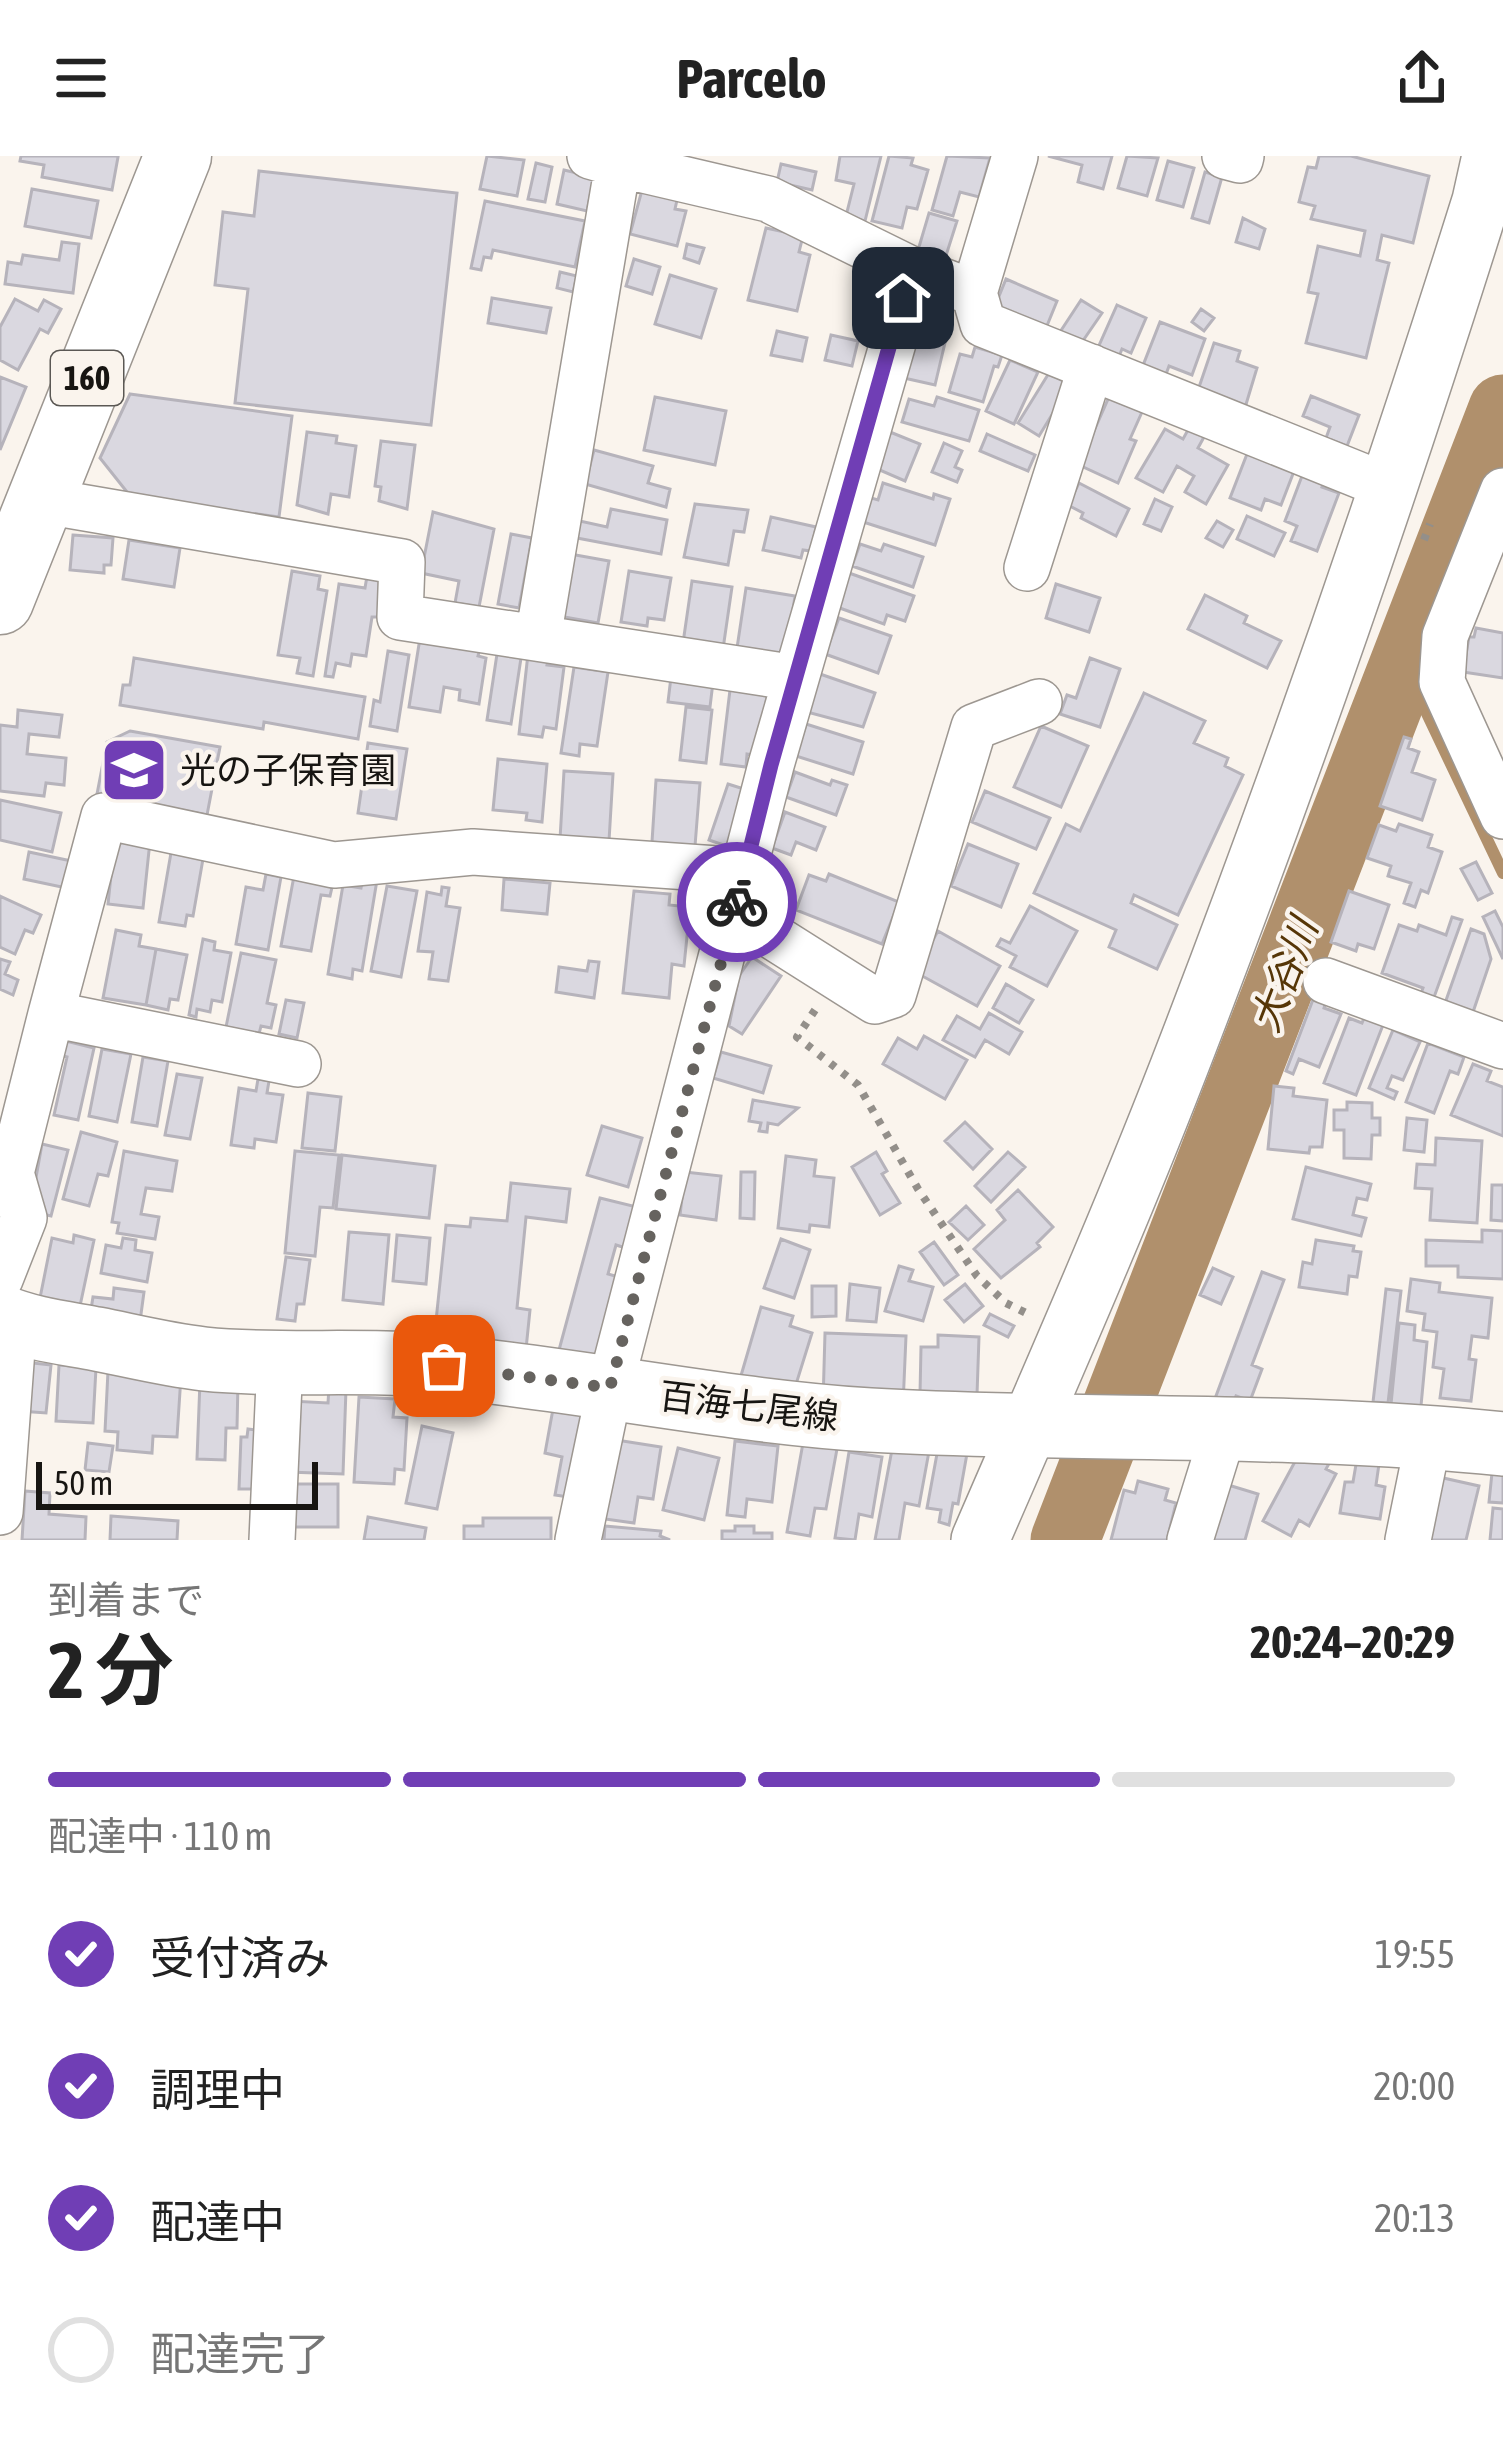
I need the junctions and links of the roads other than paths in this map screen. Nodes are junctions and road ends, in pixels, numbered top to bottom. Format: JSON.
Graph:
{"nodes":[{"id":1,"x":178,"y":156,"type":"edge"},
{"id":2,"x":1015,"y":156,"type":"edge"},
{"id":3,"x":1226,"y":156,"type":"edge"},
{"id":4,"x":1241,"y":156,"type":"edge"},
{"id":5,"x":1491,"y":156,"type":"edge"},
{"id":6,"x":604,"y":160,"type":"edge"},
{"id":7,"x":908,"y":268,"type":"junction"},
{"id":8,"x":974,"y":293,"type":"junction"},
{"id":9,"x":1090,"y":367,"type":"junction"},
{"id":10,"x":1391,"y":488,"type":"junction"},
{"id":11,"x":1503,"y":491,"type":"edge"},
{"id":12,"x":39,"y":500,"type":"junction"},
{"id":13,"x":1027,"y":568,"type":"dead end"},
{"id":14,"x":3,"y":584,"type":"edge"},
{"id":15,"x":538,"y":638,"type":"junction"},
{"id":16,"x":796,"y":678,"type":"junction"},
{"id":17,"x":1039,"y":702,"type":"dead end"},
{"id":18,"x":1503,"y":816,"type":"edge"},
{"id":19,"x":740,"y":891,"type":"junction"},
{"id":20,"x":1326,"y":981,"type":"dead end"},
{"id":21,"x":51,"y":1014,"type":"junction"},
{"id":22,"x":1503,"y":1046,"type":"edge"},
{"id":23,"x":298,"y":1064,"type":"dead end"},
{"id":24,"x":4,"y":1306,"type":"edge"},
{"id":25,"x":280,"y":1361,"type":"junction"},
{"id":26,"x":610,"y":1388,"type":"junction"},
{"id":27,"x":1050,"y":1426,"type":"junction"},
{"id":28,"x":1225,"y":1427,"type":"junction"},
{"id":29,"x":1429,"y":1436,"type":"junction"},
{"id":30,"x":1503,"y":1444,"type":"edge"},
{"id":31,"x":0,"y":1512,"type":"edge"},
{"id":32,"x":272,"y":1540,"type":"edge"},
{"id":33,"x":578,"y":1540,"type":"edge"},
{"id":34,"x":980,"y":1540,"type":"edge"},
{"id":35,"x":1190,"y":1540,"type":"edge"},
{"id":36,"x":1408,"y":1540,"type":"edge"}],
"edges":[{"from":1,"to":12,"type":"highway","number":"160"},
{"from":2,"to":8,"type":"street"},
{"from":3,"to":4,"type":"street"},
{"from":5,"to":10,"type":"street"},
{"from":6,"to":7,"type":"street"},
{"from":6,"to":15,"type":"street"},
{"from":7,"to":8,"type":"street"},
{"from":7,"to":16,"type":"street"},
{"from":8,"to":9,"type":"street"},
{"from":9,"to":10,"type":"street"},
{"from":9,"to":13,"type":"street"},
{"from":10,"to":27,"type":"street"},
{"from":11,"to":18,"type":"street"},
{"from":12,"to":14,"type":"highway","number":"160"},
{"from":12,"to":15,"type":"street"},
{"from":15,"to":16,"type":"street"},
{"from":16,"to":19,"type":"street"},
{"from":17,"to":19,"type":"street"},
{"from":19,"to":21,"type":"street"},
{"from":19,"to":26,"type":"street"},
{"from":20,"to":22,"type":"street"},
{"from":21,"to":23,"type":"street"},
{"from":21,"to":24,"type":"street"},
{"from":24,"to":25,"type":"main road","name":"百海七尾線"},
{"from":24,"to":31,"type":"street"},
{"from":25,"to":26,"type":"main road","name":"百海七尾線"},
{"from":25,"to":32,"type":"street"},
{"from":26,"to":27,"type":"main road","name":"百海七尾線"},
{"from":26,"to":33,"type":"street"},
{"from":27,"to":28,"type":"main road","name":"百海七尾線"},
{"from":27,"to":34,"type":"street"},
{"from":28,"to":29,"type":"main road","name":"百海七尾線"},
{"from":28,"to":35,"type":"street"},
{"from":29,"to":30,"type":"main road","name":"百海七尾線"},
{"from":29,"to":36,"type":"street"}]}
